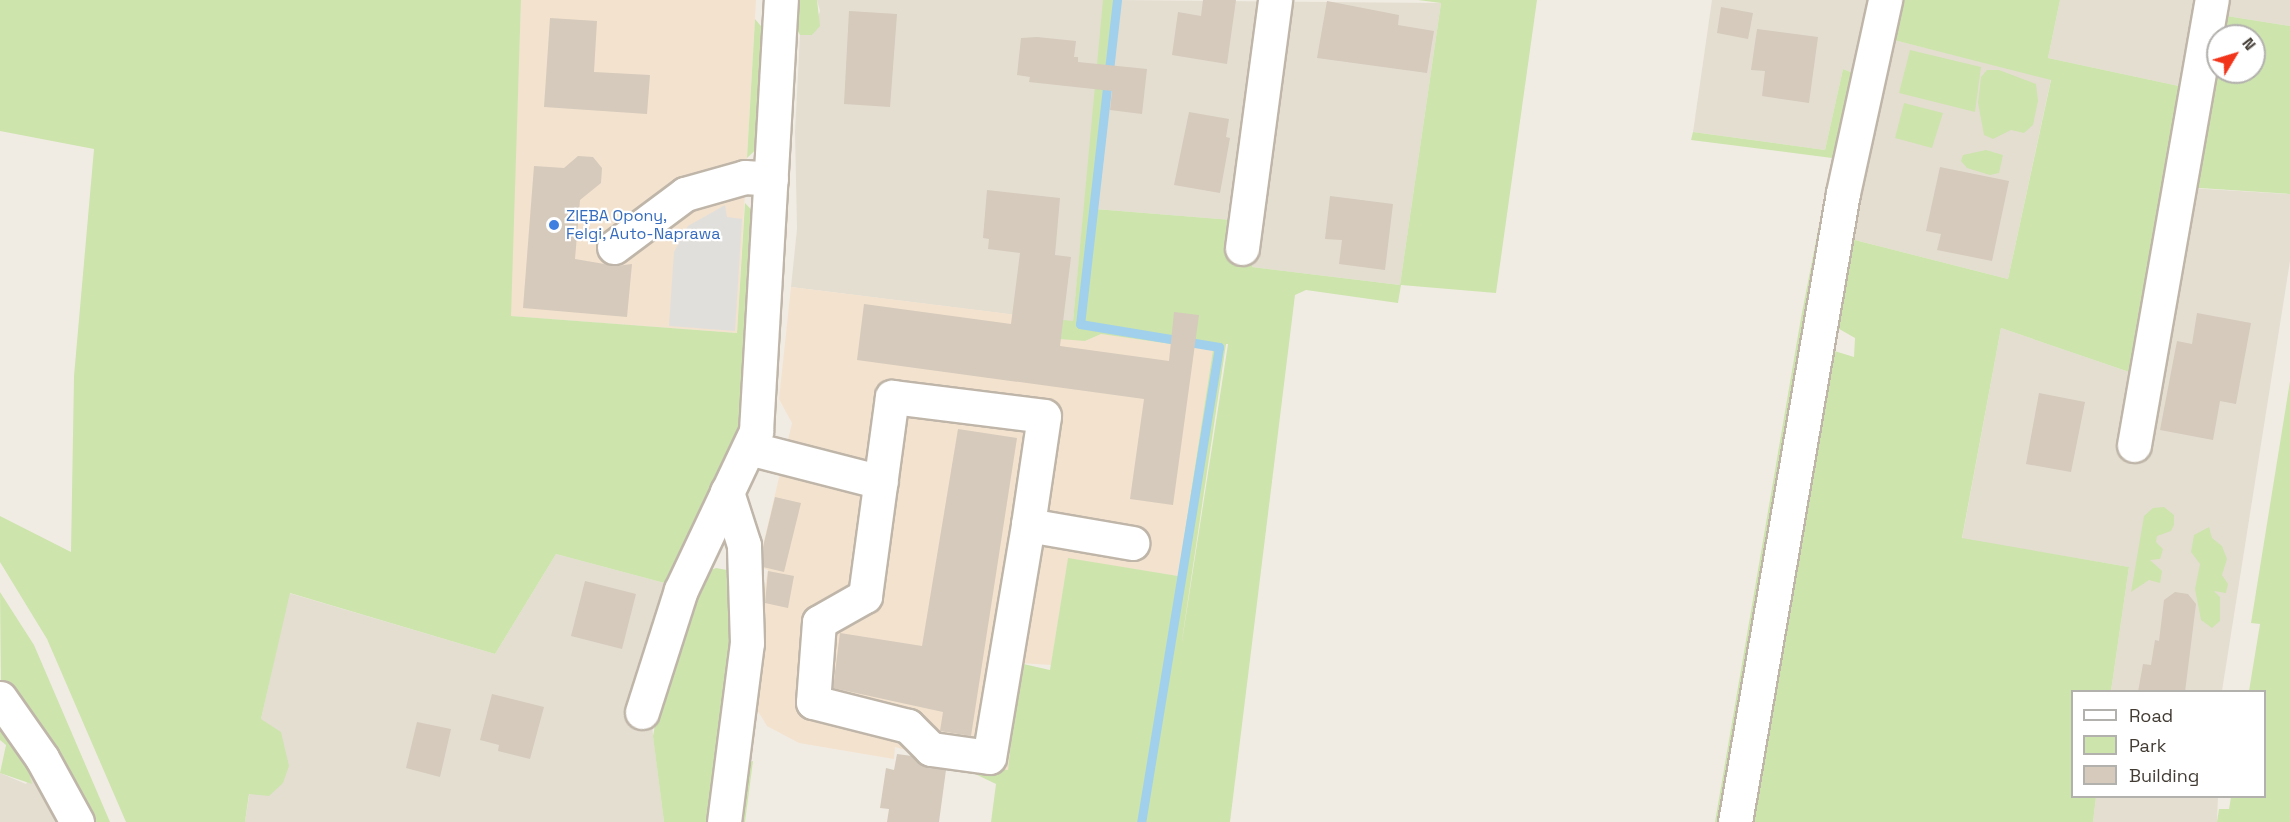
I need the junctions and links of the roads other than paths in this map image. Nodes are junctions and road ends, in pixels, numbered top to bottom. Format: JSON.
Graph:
{"nodes":[{"id":1,"x":781,"y":0,"type":"edge"},
{"id":2,"x":1275,"y":0,"type":"edge"},
{"id":3,"x":1886,"y":0,"type":"edge"},
{"id":4,"x":2212,"y":0,"type":"edge"},
{"id":5,"x":771,"y":180,"type":"junction"},
{"id":6,"x":614,"y":247,"type":"dead end"},
{"id":7,"x":1242,"y":248,"type":"dead end"},
{"id":8,"x":2134,"y":445,"type":"dead end"},
{"id":9,"x":748,"y":448,"type":"junction"},
{"id":10,"x":881,"y":482,"type":"junction"},
{"id":11,"x":727,"y":492,"type":"junction"},
{"id":12,"x":1028,"y":525,"type":"junction"},
{"id":13,"x":1132,"y":543,"type":"dead end"},
{"id":14,"x":0,"y":698,"type":"edge"},
{"id":15,"x":642,"y":712,"type":"dead end"},
{"id":16,"x":77,"y":822,"type":"edge"},
{"id":17,"x":724,"y":822,"type":"edge"},
{"id":18,"x":1735,"y":822,"type":"edge"}],
"edges":[{"from":1,"to":5,"type":"street"},
{"from":2,"to":7,"type":"street"},
{"from":3,"to":18,"type":"street"},
{"from":4,"to":8,"type":"street"},
{"from":5,"to":6,"type":"street"},
{"from":5,"to":9,"type":"street"},
{"from":9,"to":10,"type":"street"},
{"from":9,"to":11,"type":"street"},
{"from":10,"to":12,"type":"street"},
{"from":10,"to":12,"type":"street"},
{"from":11,"to":15,"type":"street"},
{"from":11,"to":17,"type":"street"},
{"from":12,"to":13,"type":"street"},
{"from":14,"to":16,"type":"street"}]}
